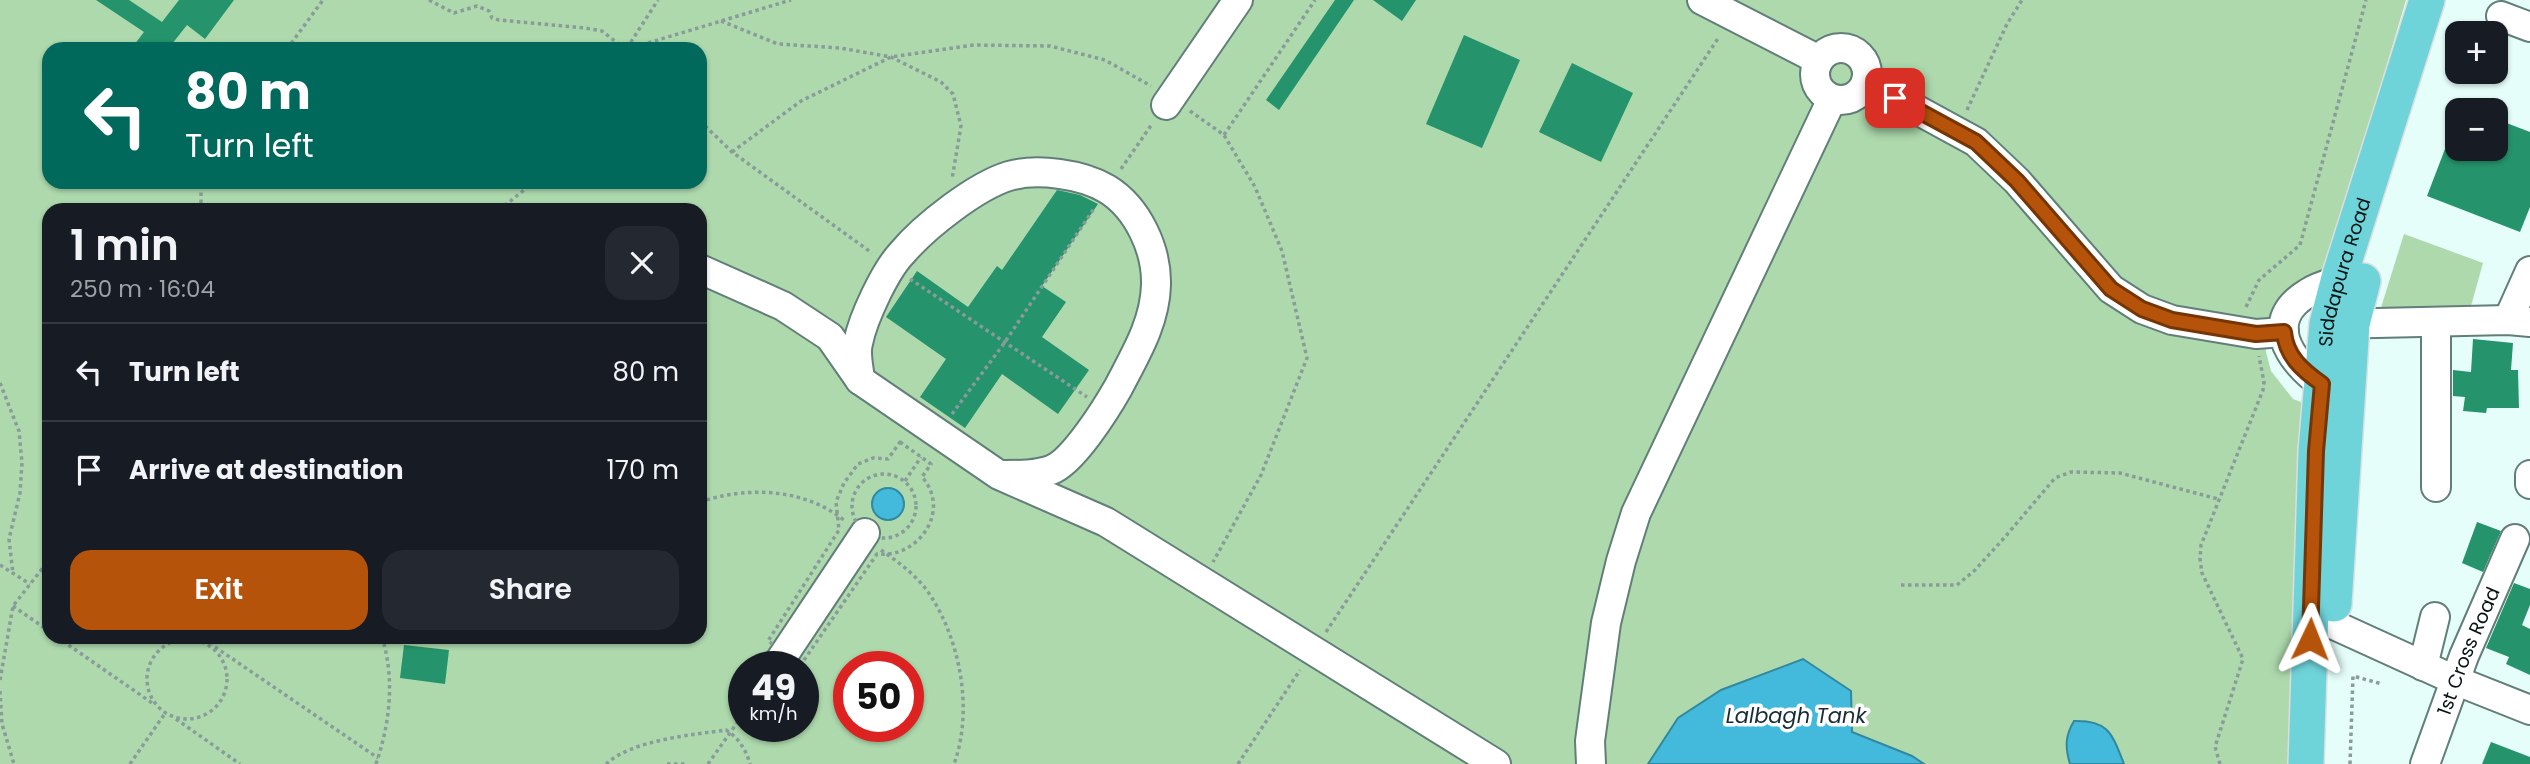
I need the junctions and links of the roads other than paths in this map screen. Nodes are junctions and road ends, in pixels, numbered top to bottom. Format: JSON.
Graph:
{"nodes":[{"id":1,"x":1238,"y":0,"type":"edge"},
{"id":2,"x":1702,"y":0,"type":"edge"},
{"id":3,"x":2427,"y":0,"type":"edge"},
{"id":4,"x":2451,"y":0,"type":"edge"},
{"id":5,"x":2501,"y":16,"type":"dead end"},
{"id":6,"x":2530,"y":27,"type":"edge"},
{"id":7,"x":1819,"y":60,"type":"junction"},
{"id":8,"x":1866,"y":82,"type":"junction"},
{"id":9,"x":1832,"y":99,"type":"junction"},
{"id":10,"x":1166,"y":105,"type":"road end"},
{"id":11,"x":2530,"y":271,"type":"edge"},
{"id":12,"x":707,"y":272,"type":"edge"},
{"id":13,"x":2339,"y":281,"type":"junction"},
{"id":14,"x":2519,"y":321,"type":"edge"},
{"id":15,"x":2436,"y":322,"type":"junction"},
{"id":16,"x":2339,"y":324,"type":"junction"},
{"id":17,"x":2284,"y":332,"type":"junction"},
{"id":18,"x":860,"y":380,"type":"junction"},
{"id":19,"x":2322,"y":384,"type":"junction"},
{"id":20,"x":999,"y":475,"type":"junction"},
{"id":21,"x":2530,"y":475,"type":"edge"},
{"id":22,"x":2530,"y":484,"type":"edge"},
{"id":23,"x":2436,"y":487,"type":"dead end"},
{"id":24,"x":857,"y":530,"type":"road end"},
{"id":25,"x":2515,"y":539,"type":"dead end"},
{"id":26,"x":2435,"y":617,"type":"dead end"},
{"id":27,"x":2321,"y":619,"type":"junction"},
{"id":28,"x":785,"y":651,"type":"edge"},
{"id":29,"x":2423,"y":666,"type":"junction"},
{"id":30,"x":2457,"y":681,"type":"junction"},
{"id":31,"x":2530,"y":710,"type":"edge"},
{"id":32,"x":1496,"y":764,"type":"edge"},
{"id":33,"x":1591,"y":764,"type":"edge"},
{"id":34,"x":2306,"y":764,"type":"edge"},
{"id":35,"x":2330,"y":764,"type":"edge"},
{"id":36,"x":2425,"y":764,"type":"edge"}],
"edges":[{"from":1,"to":10,"type":"street"},
{"from":2,"to":7,"type":"street"},
{"from":3,"to":13,"type":"main road","name":"Siddapura Road"},
{"from":4,"to":16,"type":"main road","name":"Siddapura Road"},
{"from":5,"to":6,"type":"street"},
{"from":7,"to":8,"type":"street"},
{"from":7,"to":9,"type":"street"},
{"from":8,"to":9,"type":"street"},
{"from":8,"to":17,"type":"street"},
{"from":9,"to":33,"type":"street"},
{"from":11,"to":14,"type":"street"},
{"from":12,"to":18,"type":"street"},
{"from":13,"to":16,"type":"main road","name":"Siddapura Road"},
{"from":13,"to":17,"type":"street"},
{"from":14,"to":15,"type":"street"},
{"from":15,"to":16,"type":"street"},
{"from":15,"to":23,"type":"street"},
{"from":16,"to":19,"type":"main road","name":"Siddapura Road"},
{"from":16,"to":27,"type":"main road","name":"Siddapura Road"},
{"from":17,"to":19,"type":"street"},
{"from":18,"to":20,"type":"street"},
{"from":18,"to":20,"type":"street"},
{"from":19,"to":27,"type":"main road","name":"Siddapura Road"},
{"from":20,"to":32,"type":"street"},
{"from":21,"to":22,"type":"street"},
{"from":24,"to":28,"type":"street"},
{"from":25,"to":30,"type":"street","name":"1st Cross Road"},
{"from":26,"to":29,"type":"street"},
{"from":27,"to":29,"type":"street"},
{"from":27,"to":34,"type":"main road","name":"Siddapura Road"},
{"from":27,"to":35,"type":"main road","name":"Siddapura Road"},
{"from":29,"to":30,"type":"street"},
{"from":30,"to":31,"type":"street"},
{"from":30,"to":36,"type":"street","name":"1st Cross Road"}]}
